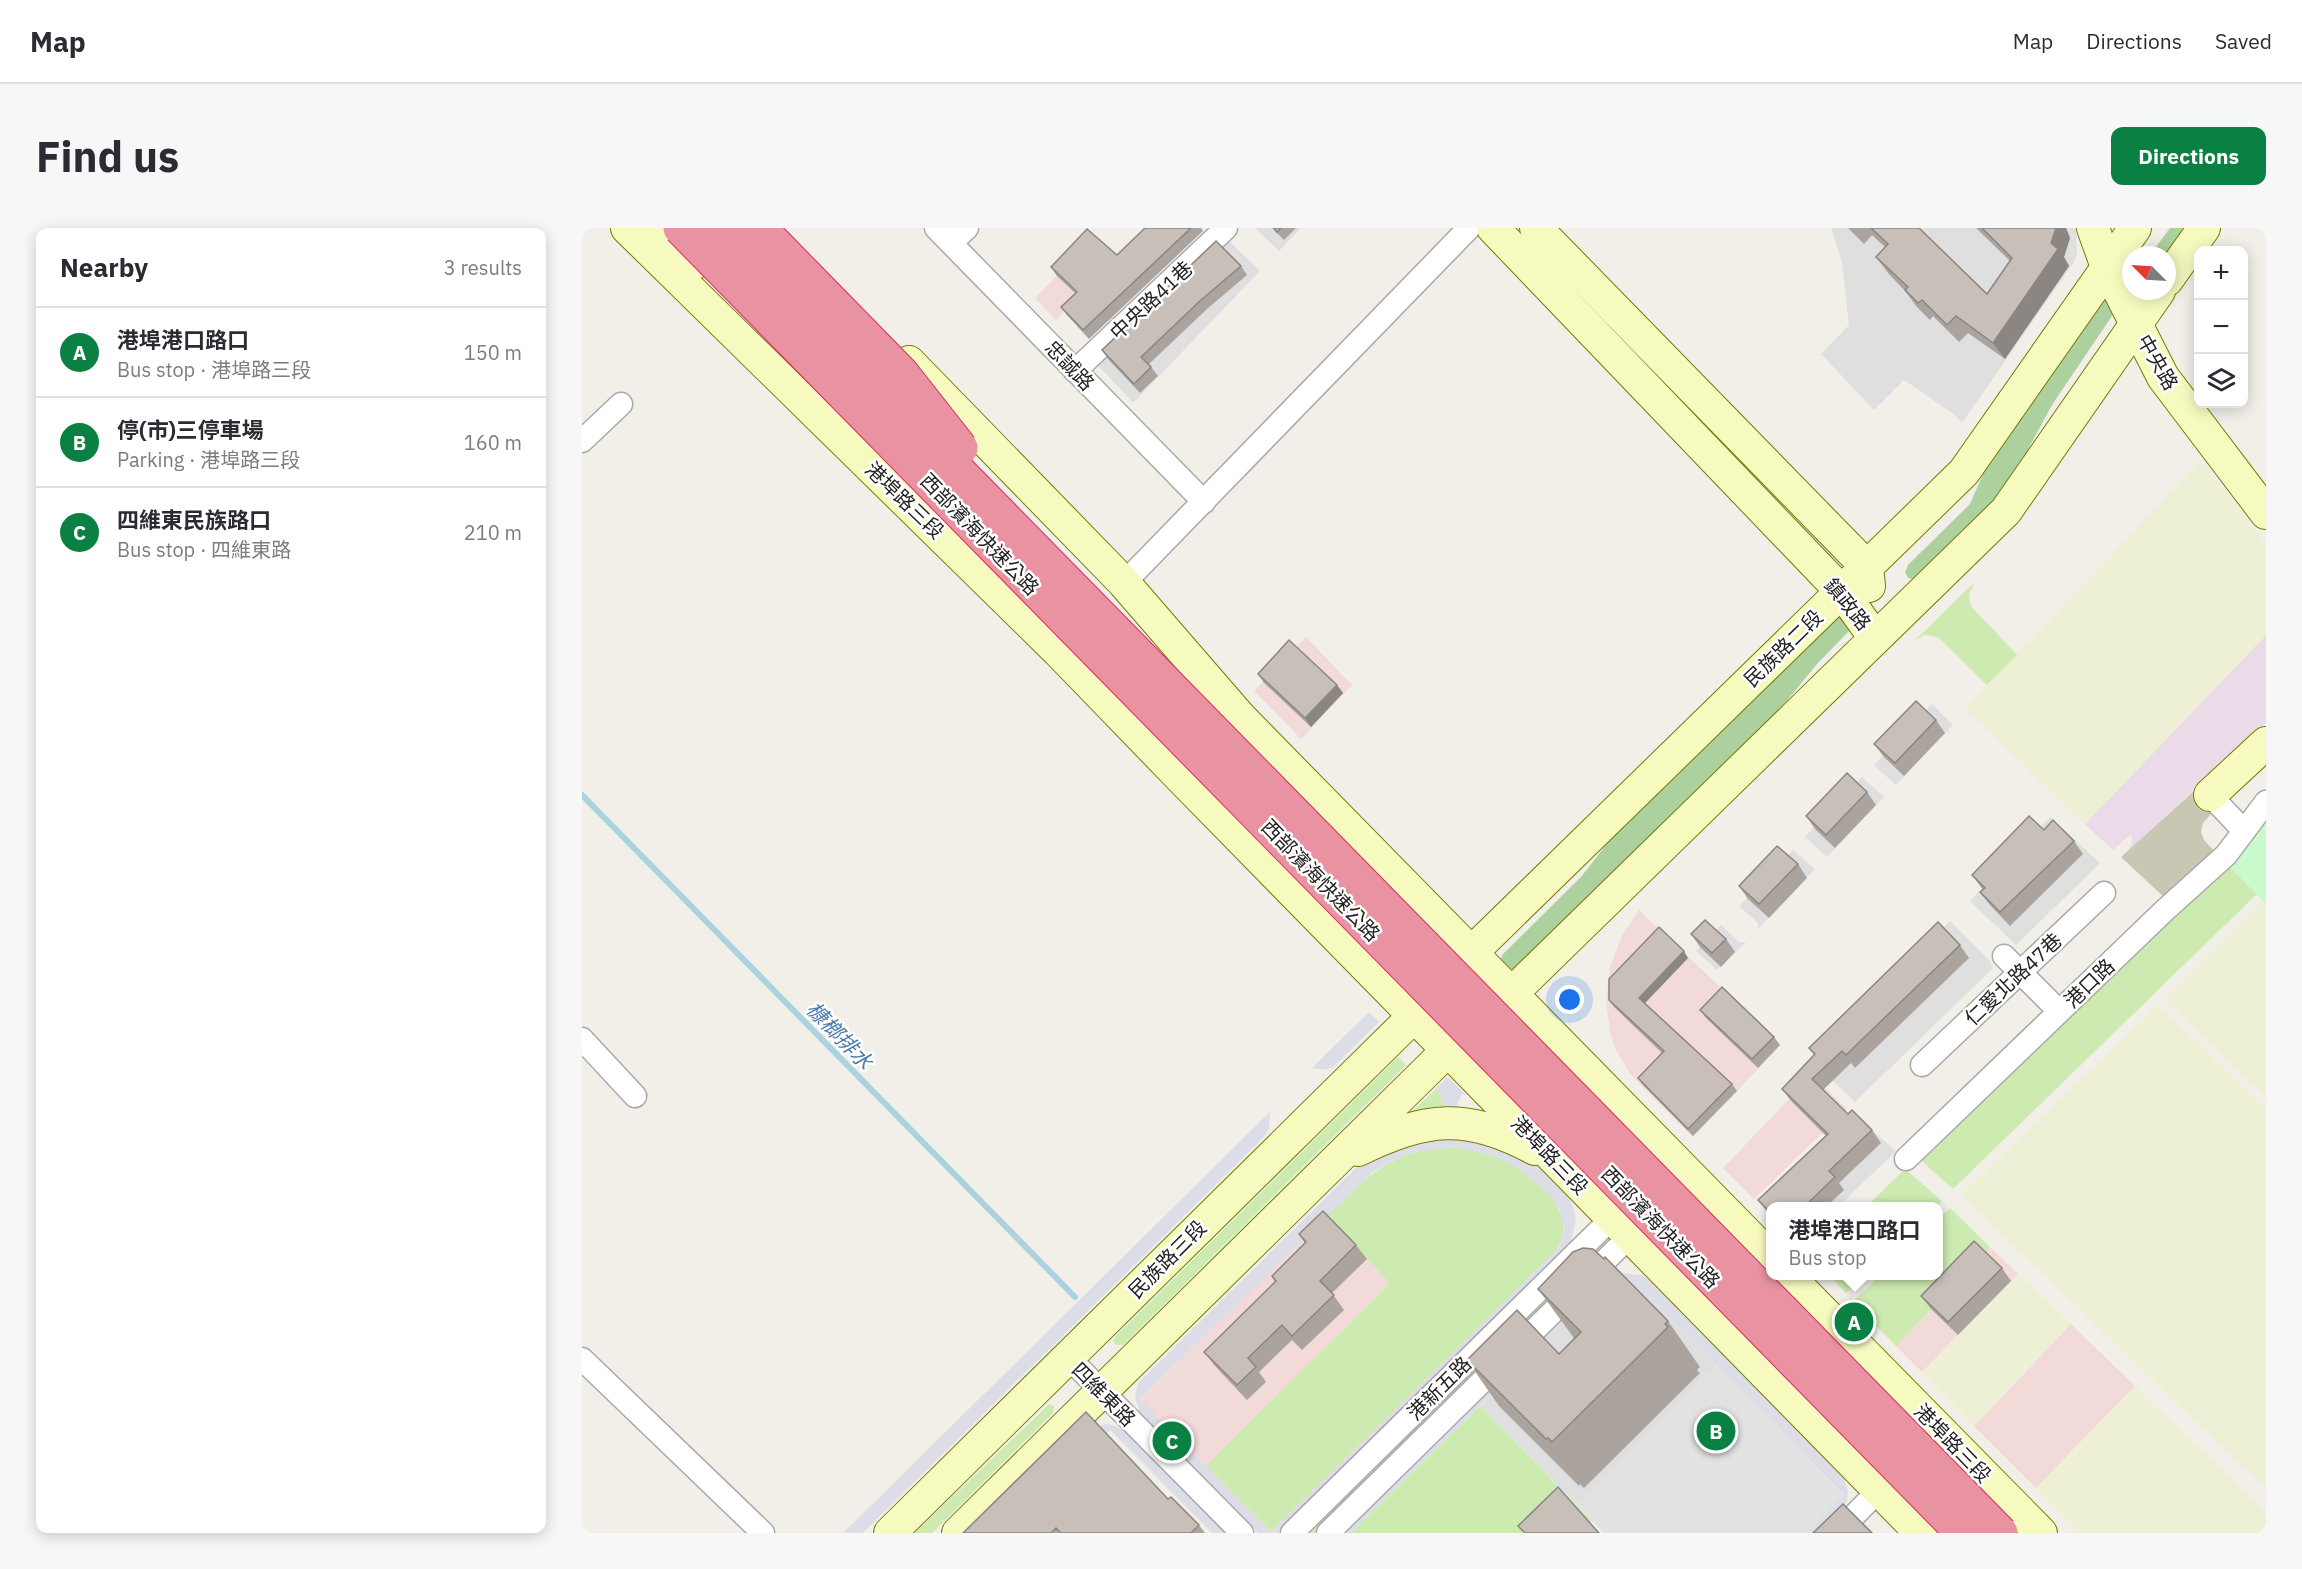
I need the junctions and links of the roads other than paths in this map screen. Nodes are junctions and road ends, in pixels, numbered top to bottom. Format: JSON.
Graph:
{"nodes":[{"id":1,"x":627,"y":228,"type":"edge"},
{"id":2,"x":660,"y":228,"type":"edge"},
{"id":3,"x":680,"y":228,"type":"edge"},
{"id":4,"x":720,"y":228,"type":"edge"},
{"id":5,"x":740,"y":228,"type":"edge"},
{"id":6,"x":760,"y":228,"type":"edge"},
{"id":7,"x":778,"y":228,"type":"edge"},
{"id":8,"x":1226,"y":228,"type":"edge"},
{"id":9,"x":1469,"y":228,"type":"edge"},
{"id":10,"x":1493,"y":228,"type":"edge"},
{"id":11,"x":1536,"y":228,"type":"edge"},
{"id":12,"x":2093,"y":228,"type":"edge"},
{"id":13,"x":2135,"y":228,"type":"edge"},
{"id":14,"x":2204,"y":228,"type":"edge"},
{"id":15,"x":952,"y":233,"type":"edge"},
{"id":16,"x":2107,"y":267,"type":"junction"},
{"id":17,"x":2176,"y":267,"type":"edge"},
{"id":18,"x":2154,"y":300,"type":"edge"},
{"id":19,"x":2136,"y":325,"type":"junction"},
{"id":20,"x":1076,"y":371,"type":"junction"},
{"id":21,"x":621,"y":404,"type":"dead end"},
{"id":22,"x":582,"y":441,"type":"edge"},
{"id":23,"x":1204,"y":502,"type":"junction"},
{"id":24,"x":2266,"y":513,"type":"edge"},
{"id":25,"x":1867,"y":567,"type":"junction"},
{"id":26,"x":1060,"y":574,"type":"junction"},
{"id":27,"x":1124,"y":583,"type":"junction"},
{"id":28,"x":1842,"y":592,"type":"junction"},
{"id":29,"x":1875,"y":638,"type":"junction"},
{"id":30,"x":1240,"y":717,"type":"junction"},
{"id":31,"x":2266,"y":743,"type":"edge"},
{"id":32,"x":1179,"y":776,"type":"junction"},
{"id":33,"x":2210,"y":795,"type":"joint"},
{"id":34,"x":2266,"y":802,"type":"edge"},
{"id":35,"x":2244,"y":831,"type":"junction"},
{"id":36,"x":2104,"y":893,"type":"dead end"},
{"id":37,"x":1472,"y":952,"type":"junction"},
{"id":38,"x":2004,"y":956,"type":"dead end"},
{"id":39,"x":2020,"y":972,"type":"junction"},
{"id":40,"x":1443,"y":984,"type":"joint"},
{"id":41,"x":1512,"y":993,"type":"junction"},
{"id":42,"x":2060,"y":1011,"type":"junction"},
{"id":43,"x":1414,"y":1016,"type":"junction"},
{"id":44,"x":582,"y":1039,"type":"edge"},
{"id":45,"x":1448,"y":1050,"type":"junction"},
{"id":46,"x":1922,"y":1065,"type":"dead end"},
{"id":47,"x":635,"y":1096,"type":"dead end"},
{"id":48,"x":1906,"y":1159,"type":"dead end"},
{"id":49,"x":1335,"y":1161,"type":"junction"},
{"id":50,"x":1557,"y":1161,"type":"junction"},
{"id":51,"x":1621,"y":1227,"type":"junction"},
{"id":52,"x":1766,"y":1253,"type":"edge"},
{"id":53,"x":1793,"y":1280,"type":"edge"},
{"id":54,"x":1068,"y":1357,"type":"junction"},
{"id":55,"x":582,"y":1359,"type":"edge"},
{"id":56,"x":1102,"y":1391,"type":"junction"},
{"id":57,"x":1879,"y":1490,"type":"junction"},
{"id":58,"x":763,"y":1533,"type":"edge"},
{"id":59,"x":890,"y":1533,"type":"edge"},
{"id":60,"x":958,"y":1533,"type":"edge"},
{"id":61,"x":1242,"y":1533,"type":"edge"},
{"id":62,"x":1292,"y":1533,"type":"edge"},
{"id":63,"x":1329,"y":1533,"type":"edge"},
{"id":64,"x":1837,"y":1533,"type":"edge"},
{"id":65,"x":1922,"y":1533,"type":"edge"},
{"id":66,"x":1962,"y":1533,"type":"edge"},
{"id":67,"x":2001,"y":1533,"type":"edge"},
{"id":68,"x":2041,"y":1533,"type":"edge"}],
"edges":[{"from":1,"to":32,"type":"street","name":"港埠路三段"},
{"from":2,"to":32,"type":"street","name":"港埠路三段"},
{"from":3,"to":66,"type":"highway","name":"西部濱海快速公路","bridge":true},
{"from":4,"to":26,"type":"highway","name":"西部濱海快速公路","bridge":true},
{"from":5,"to":30,"type":"street"},
{"from":6,"to":26,"type":"highway","bridge":true},
{"from":7,"to":27,"type":"street"},
{"from":8,"to":20,"type":"street","name":"中央路41巷"},
{"from":9,"to":23,"type":"street"},
{"from":10,"to":28,"type":"street","name":"鎮政路"},
{"from":11,"to":25,"type":"street","name":"鎮政路"},
{"from":12,"to":16,"type":"street","name":"中央路"},
{"from":13,"to":16,"type":"street","name":"民族路二段"},
{"from":14,"to":17,"type":"street"},
{"from":15,"to":20,"type":"street","name":"忠誠路"},
{"from":16,"to":19,"type":"street","name":"中央路"},
{"from":16,"to":25,"type":"street","name":"民族路二段"},
{"from":18,"to":19,"type":"street"},
{"from":19,"to":24,"type":"street","name":"中央路"},
{"from":19,"to":29,"type":"street"},
{"from":20,"to":23,"type":"street","name":"忠誠路"},
{"from":21,"to":22,"type":"street"},
{"from":23,"to":27,"type":"street"},
{"from":25,"to":28,"type":"street","name":"民族路二段"},
{"from":25,"to":29,"type":"street","name":"鎮政路"},
{"from":26,"to":67,"type":"highway","name":"西部濱海快速公路","bridge":true},
{"from":27,"to":30,"type":"street"},
{"from":28,"to":29,"type":"street","name":"鎮政路"},
{"from":28,"to":37,"type":"street","name":"民族路二段"},
{"from":29,"to":41,"type":"street"},
{"from":30,"to":37,"type":"street"},
{"from":31,"to":33,"type":"street"},
{"from":32,"to":43,"type":"street","name":"港埠路三段"},
{"from":33,"to":35,"type":"street"},
{"from":34,"to":35,"type":"street","name":"港口路"},
{"from":35,"to":42,"type":"street","name":"港口路"},
{"from":36,"to":39,"type":"street","name":"仁愛北路47巷"},
{"from":37,"to":40,"type":"street","name":"民族路二段"},
{"from":37,"to":41,"type":"street"},
{"from":38,"to":39,"type":"street"},
{"from":39,"to":42,"type":"street"},
{"from":39,"to":46,"type":"street","name":"仁愛北路47巷"},
{"from":40,"to":43,"type":"street","name":"民族路三段"},
{"from":41,"to":45,"type":"street"},
{"from":41,"to":52,"type":"street"},
{"from":42,"to":48,"type":"street","name":"港口路"},
{"from":43,"to":45,"type":"street","name":"港埠路三段"},
{"from":43,"to":54,"type":"street","name":"民族路三段"},
{"from":44,"to":47,"type":"street"},
{"from":45,"to":49,"type":"street"},
{"from":45,"to":50,"type":"street","name":"港埠路三段"},
{"from":49,"to":50,"type":"street"},
{"from":49,"to":56,"type":"street"},
{"from":50,"to":51,"type":"street","name":"港埠路三段"},
{"from":51,"to":57,"type":"street","name":"港埠路三段"},
{"from":51,"to":62,"type":"street","name":"港新五路"},
{"from":51,"to":63,"type":"street","name":"港新五路"},
{"from":53,"to":68,"type":"street","name":"港埠路三段"},
{"from":54,"to":56,"type":"street","name":"四維東路"},
{"from":54,"to":59,"type":"street","name":"民族路三段"},
{"from":55,"to":58,"type":"street"},
{"from":56,"to":60,"type":"street"},
{"from":56,"to":61,"type":"street","name":"四維東路"},
{"from":57,"to":64,"type":"street"},
{"from":57,"to":65,"type":"street","name":"港埠路三段"}]}
